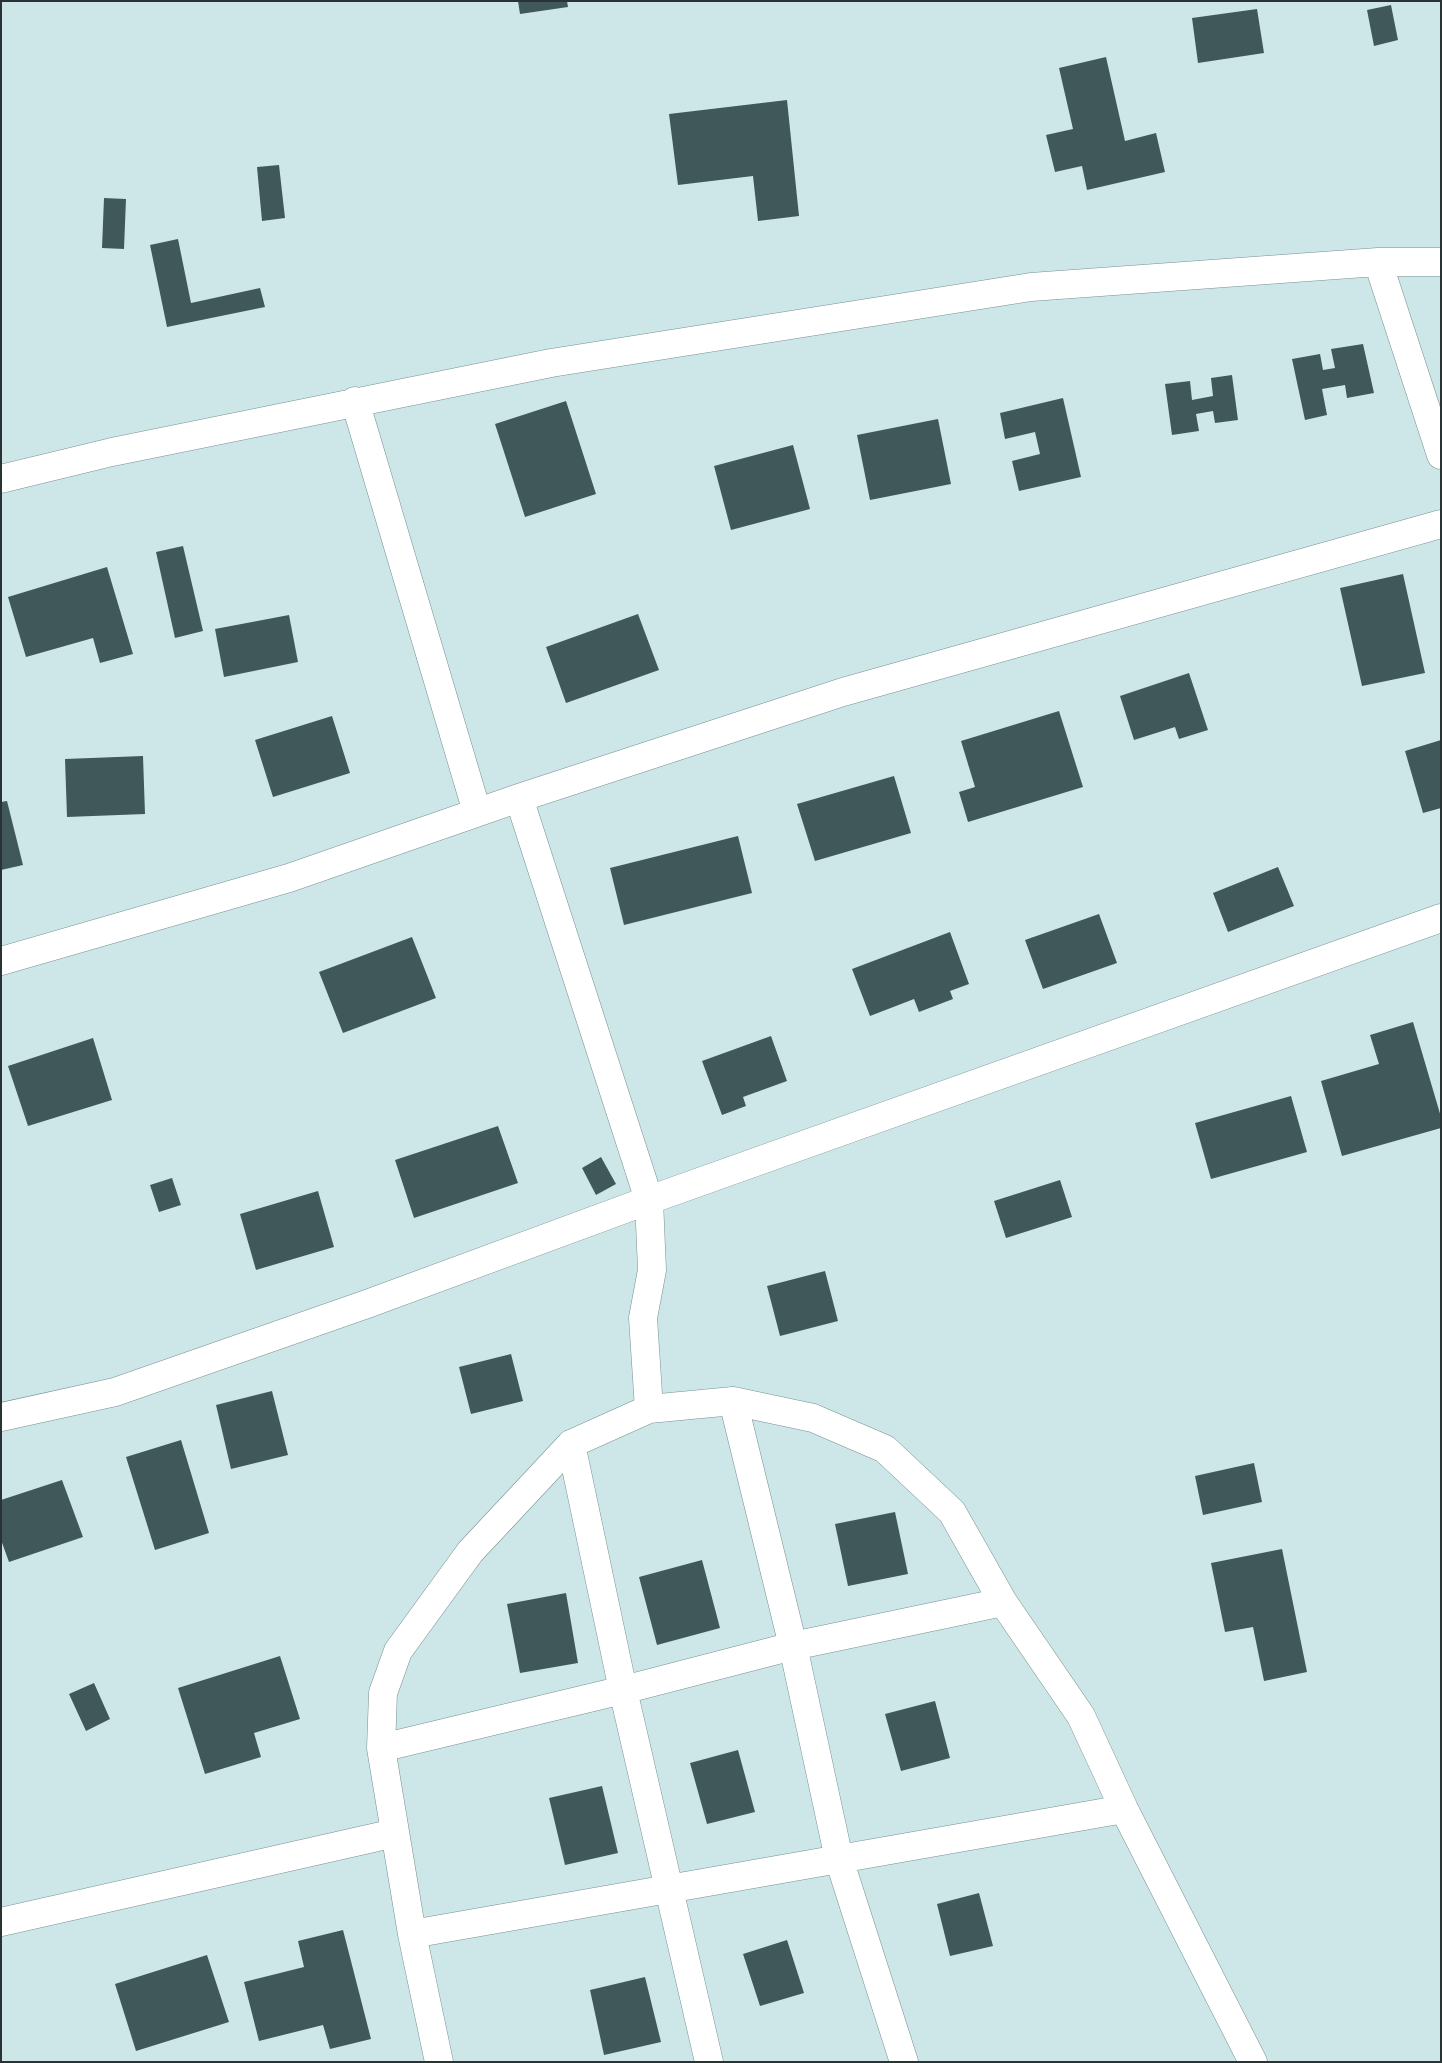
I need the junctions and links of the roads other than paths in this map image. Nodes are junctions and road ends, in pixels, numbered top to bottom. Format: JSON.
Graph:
{"nodes":[{"id":1,"x":1378,"y":262,"type":"junction"},
{"id":2,"x":1441,"y":262,"type":"edge"},
{"id":3,"x":355,"y":402,"type":"junction"},
{"id":4,"x":1441,"y":455,"type":"edge"},
{"id":5,"x":1,"y":479,"type":"edge"},
{"id":6,"x":1441,"y":524,"type":"edge"},
{"id":7,"x":519,"y":798,"type":"junction"},
{"id":8,"x":477,"y":812,"type":"junction"},
{"id":9,"x":1441,"y":918,"type":"edge"},
{"id":10,"x":1,"y":961,"type":"edge"},
{"id":11,"x":649,"y":1200,"type":"junction"},
{"id":12,"x":733,"y":1401,"type":"junction"},
{"id":13,"x":648,"y":1409,"type":"junction"},
{"id":14,"x":1,"y":1417,"type":"edge"},
{"id":15,"x":572,"y":1444,"type":"junction"},
{"id":16,"x":1004,"y":1602,"type":"junction"},
{"id":17,"x":792,"y":1646,"type":"junction"},
{"id":18,"x":623,"y":1690,"type":"junction"},
{"id":19,"x":381,"y":1748,"type":"junction"},
{"id":20,"x":1124,"y":1809,"type":"junction"},
{"id":21,"x":395,"y":1833,"type":"junction"},
{"id":22,"x":839,"y":1859,"type":"junction"},
{"id":23,"x":668,"y":1887,"type":"junction"},
{"id":24,"x":1,"y":1922,"type":"edge"},
{"id":25,"x":412,"y":1934,"type":"junction"},
{"id":26,"x":439,"y":2062,"type":"edge"},
{"id":27,"x":709,"y":2062,"type":"edge"},
{"id":28,"x":904,"y":2062,"type":"edge"},
{"id":29,"x":1253,"y":2062,"type":"edge"}],
"edges":[{"from":1,"to":2,"type":"street"},
{"from":1,"to":3,"type":"street"},
{"from":1,"to":4,"type":"street"},
{"from":3,"to":5,"type":"street"},
{"from":3,"to":8,"type":"street"},
{"from":6,"to":7,"type":"street"},
{"from":7,"to":8,"type":"street"},
{"from":7,"to":11,"type":"street"},
{"from":8,"to":10,"type":"street"},
{"from":9,"to":11,"type":"street"},
{"from":11,"to":13,"type":"street"},
{"from":11,"to":14,"type":"street"},
{"from":12,"to":13,"type":"street"},
{"from":12,"to":16,"type":"street"},
{"from":12,"to":17,"type":"street"},
{"from":13,"to":15,"type":"street"},
{"from":15,"to":18,"type":"street"},
{"from":15,"to":19,"type":"street"},
{"from":16,"to":17,"type":"street"},
{"from":16,"to":20,"type":"street"},
{"from":17,"to":18,"type":"street"},
{"from":17,"to":22,"type":"street"},
{"from":18,"to":19,"type":"street"},
{"from":18,"to":23,"type":"street"},
{"from":19,"to":21,"type":"street"},
{"from":20,"to":22,"type":"street"},
{"from":20,"to":29,"type":"street"},
{"from":21,"to":24,"type":"street"},
{"from":21,"to":25,"type":"street"},
{"from":22,"to":23,"type":"street"},
{"from":22,"to":28,"type":"street"},
{"from":23,"to":25,"type":"street"},
{"from":23,"to":27,"type":"street"},
{"from":25,"to":26,"type":"street"}]}
